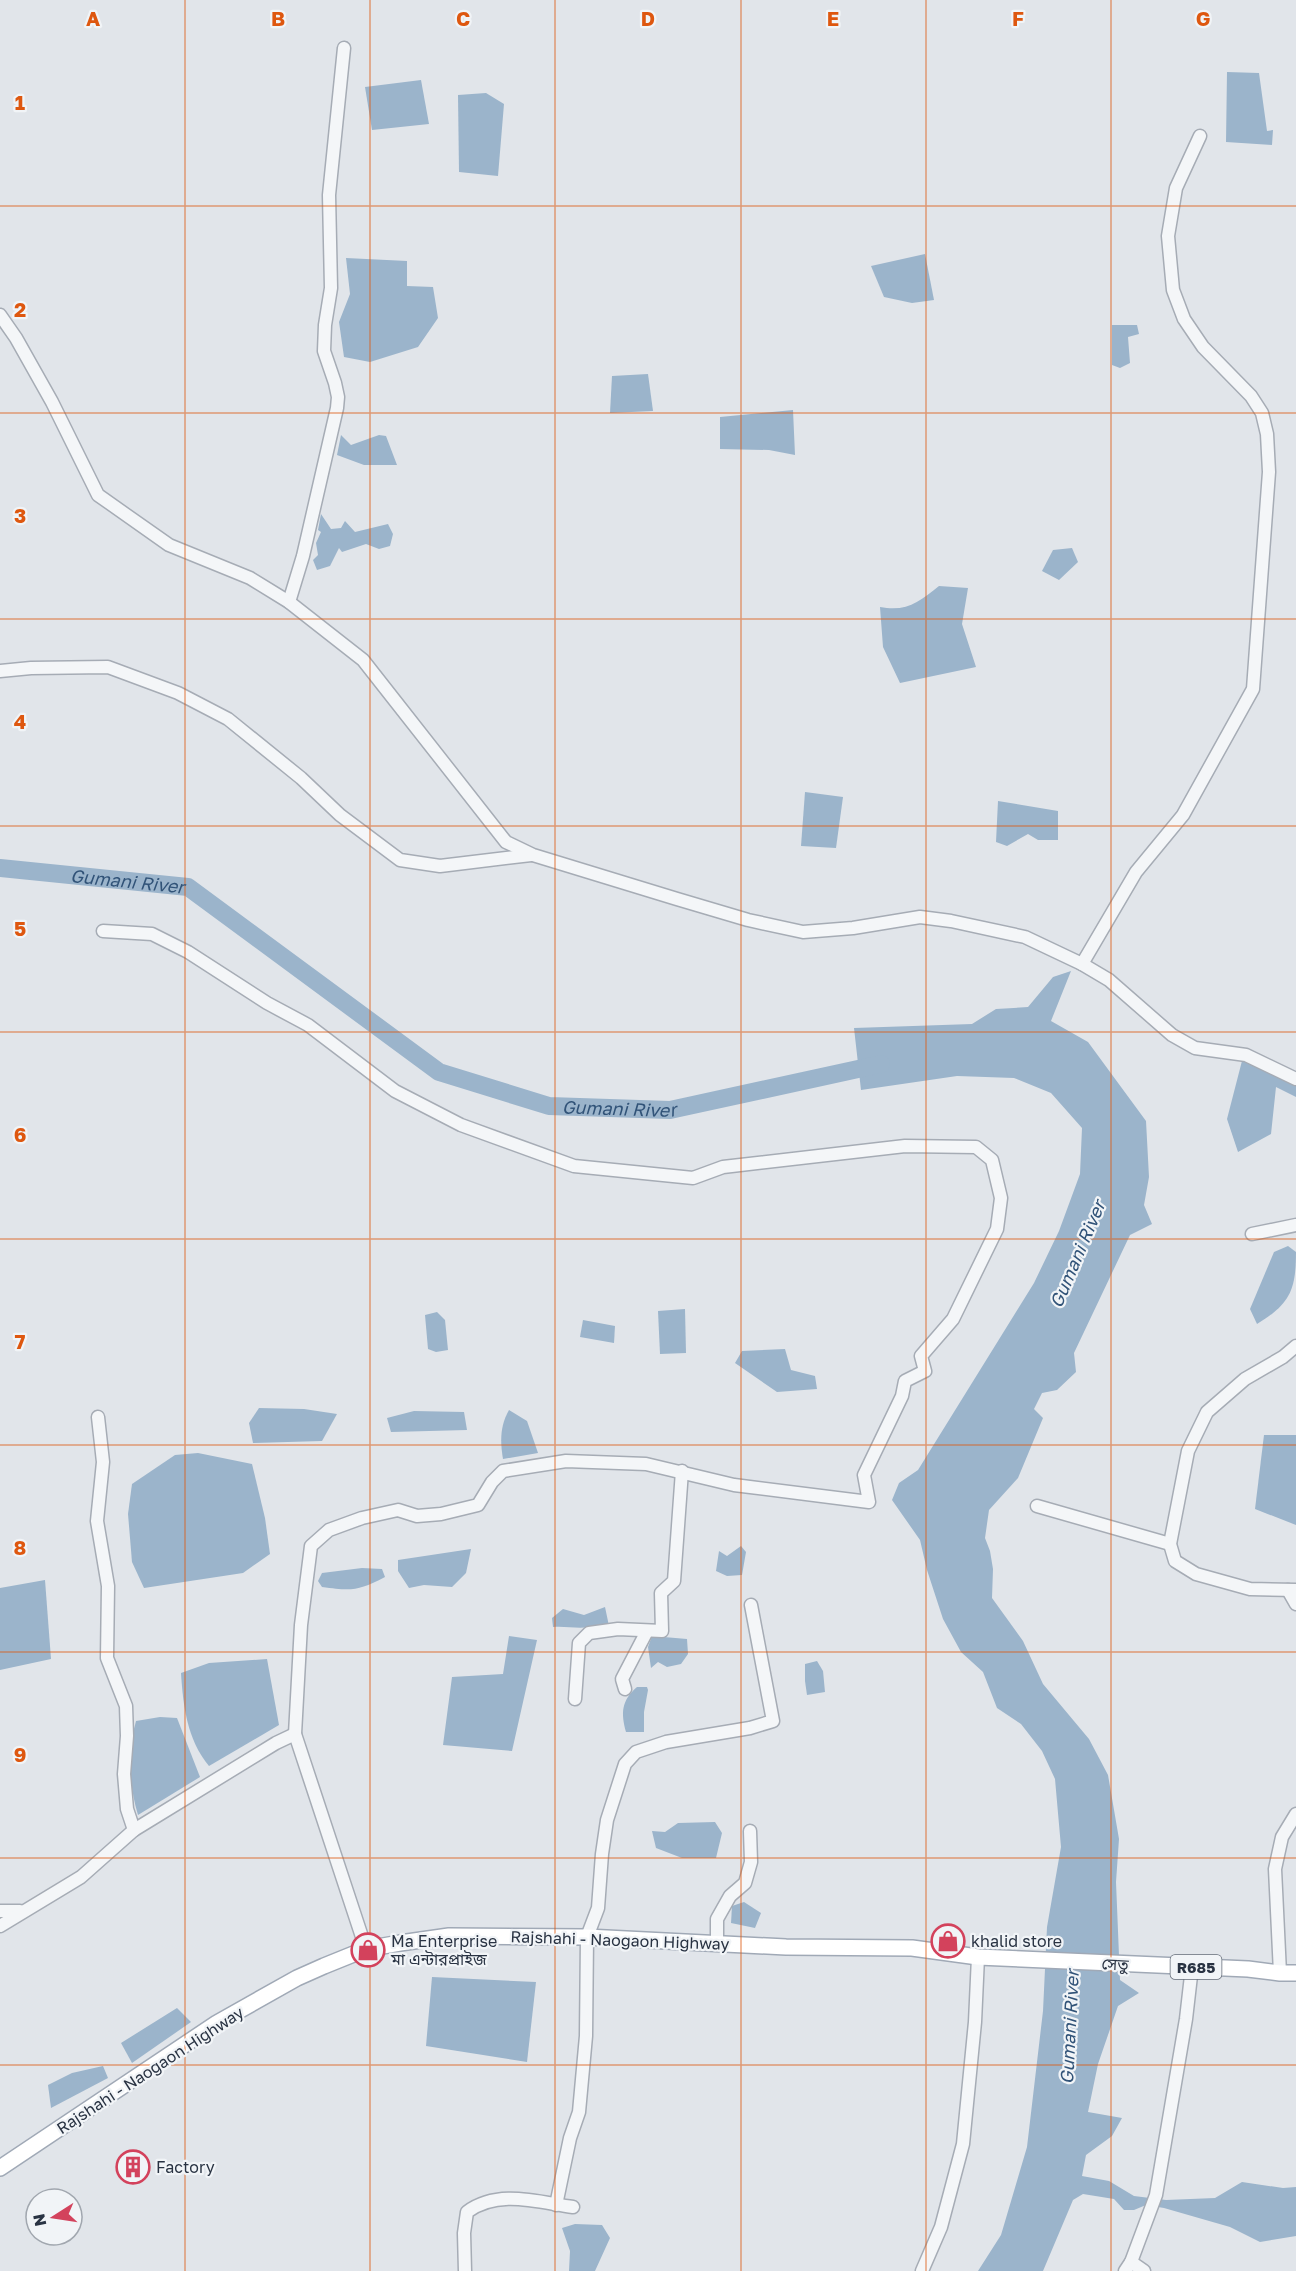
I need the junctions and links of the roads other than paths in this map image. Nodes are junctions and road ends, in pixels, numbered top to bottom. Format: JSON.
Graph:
{"nodes":[{"id":1,"x":344,"y":48,"type":"dead end"},
{"id":2,"x":1200,"y":136,"type":"dead end"},
{"id":3,"x":0,"y":315,"type":"edge"},
{"id":4,"x":289,"y":602,"type":"junction"},
{"id":5,"x":0,"y":671,"type":"edge"},
{"id":6,"x":533,"y":855,"type":"junction"},
{"id":7,"x":103,"y":931,"type":"dead end"},
{"id":8,"x":1082,"y":964,"type":"junction"},
{"id":9,"x":1296,"y":1079,"type":"edge"},
{"id":10,"x":1296,"y":1225,"type":"edge"},
{"id":11,"x":1252,"y":1234,"type":"dead end"},
{"id":12,"x":1296,"y":1346,"type":"edge"},
{"id":13,"x":98,"y":1417,"type":"dead end"},
{"id":14,"x":682,"y":1471,"type":"junction"},
{"id":15,"x":1037,"y":1506,"type":"dead end"},
{"id":16,"x":1170,"y":1544,"type":"junction"},
{"id":17,"x":1292,"y":1590,"type":"edge"},
{"id":18,"x":1296,"y":1604,"type":"edge"},
{"id":19,"x":751,"y":1605,"type":"dead end"},
{"id":20,"x":647,"y":1630,"type":"junction"},
{"id":21,"x":625,"y":1689,"type":"dead end"},
{"id":22,"x":575,"y":1699,"type":"dead end"},
{"id":23,"x":295,"y":1734,"type":"junction"},
{"id":24,"x":1296,"y":1814,"type":"edge"},
{"id":25,"x":134,"y":1830,"type":"junction"},
{"id":26,"x":750,"y":1832,"type":"dead end"},
{"id":27,"x":0,"y":1911,"type":"edge"},
{"id":28,"x":21,"y":1911,"type":"junction"},
{"id":29,"x":0,"y":1926,"type":"edge"},
{"id":30,"x":587,"y":1937,"type":"junction"},
{"id":31,"x":717,"y":1943,"type":"junction"},
{"id":32,"x":366,"y":1949,"type":"junction"},
{"id":33,"x":978,"y":1957,"type":"junction"},
{"id":34,"x":1014,"y":1958,"type":"joint"},
{"id":35,"x":1296,"y":1963,"type":"edge"},
{"id":36,"x":1192,"y":1967,"type":"junction"},
{"id":37,"x":1286,"y":1970,"type":"edge"},
{"id":38,"x":0,"y":2168,"type":"edge"},
{"id":39,"x":556,"y":2205,"type":"junction"},
{"id":40,"x":573,"y":2207,"type":"dead end"},
{"id":41,"x":1128,"y":2266,"type":"edge"},
{"id":42,"x":465,"y":2271,"type":"edge"},
{"id":43,"x":922,"y":2271,"type":"edge"},
{"id":44,"x":1144,"y":2271,"type":"edge"}],
"edges":[{"from":1,"to":4,"type":"street"},
{"from":2,"to":8,"type":"street"},
{"from":3,"to":4,"type":"street"},
{"from":4,"to":6,"type":"street"},
{"from":5,"to":6,"type":"street"},
{"from":6,"to":8,"type":"street"},
{"from":7,"to":14,"type":"street"},
{"from":8,"to":9,"type":"street"},
{"from":10,"to":11,"type":"street"},
{"from":12,"to":16,"type":"street"},
{"from":13,"to":25,"type":"street"},
{"from":14,"to":20,"type":"street"},
{"from":14,"to":23,"type":"street"},
{"from":15,"to":16,"type":"street"},
{"from":16,"to":17,"type":"street"},
{"from":17,"to":18,"type":"street"},
{"from":19,"to":30,"type":"street"},
{"from":20,"to":21,"type":"street"},
{"from":20,"to":22,"type":"street"},
{"from":23,"to":25,"type":"street"},
{"from":23,"to":32,"type":"street"},
{"from":24,"to":37,"type":"street"},
{"from":25,"to":28,"type":"street"},
{"from":26,"to":31,"type":"street"},
{"from":27,"to":28,"type":"street"},
{"from":28,"to":29,"type":"street"},
{"from":30,"to":31,"type":"main road","name":"Rajshahi - Naogaon Highway","number":"R685"},
{"from":30,"to":32,"type":"main road","name":"Rajshahi - Naogaon Highway","number":"R685"},
{"from":30,"to":39,"type":"street"},
{"from":31,"to":33,"type":"main road","name":"Rajshahi - Naogaon Highway","number":"R685"},
{"from":32,"to":38,"type":"main road","name":"Rajshahi - Naogaon Highway","number":"R685"},
{"from":33,"to":34,"type":"main road","name":"Rajshahi - Naogaon Highway","number":"R685"},
{"from":33,"to":43,"type":"street"},
{"from":34,"to":36,"type":"main road","name":"সেতু","number":"R685"},
{"from":35,"to":37,"type":"main road","number":"R685"},
{"from":36,"to":37,"type":"main road","number":"R685"},
{"from":36,"to":41,"type":"street"},
{"from":39,"to":40,"type":"street"},
{"from":39,"to":42,"type":"street"},
{"from":41,"to":44,"type":"street"}]}
